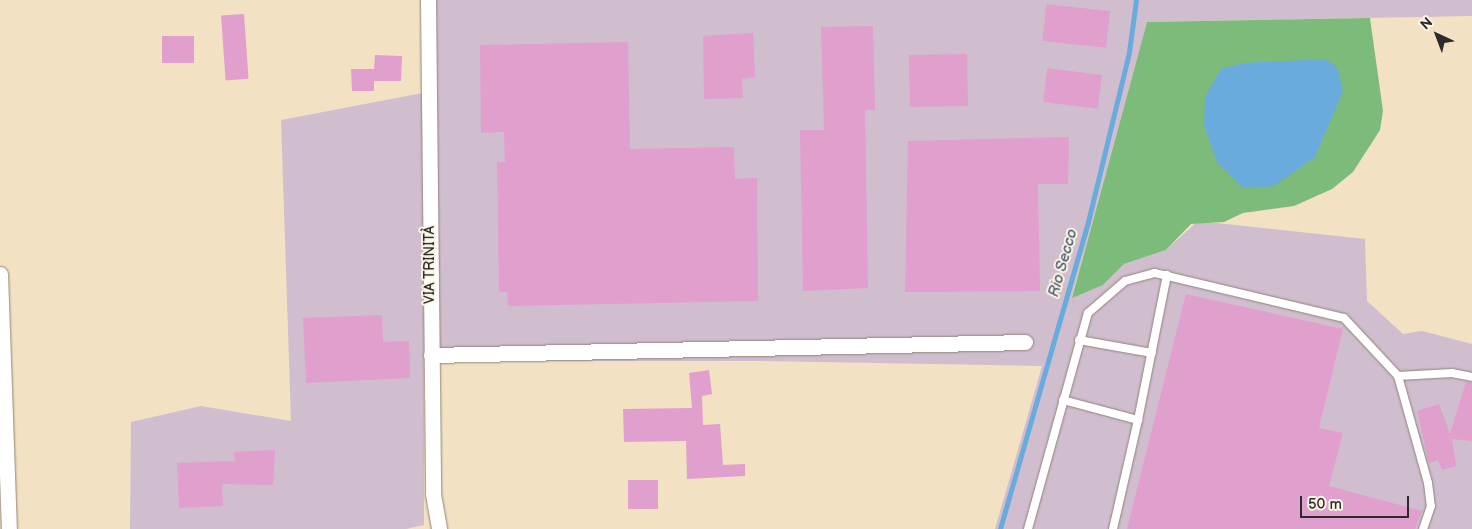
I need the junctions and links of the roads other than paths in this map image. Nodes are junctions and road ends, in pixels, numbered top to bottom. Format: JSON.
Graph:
{"nodes":[{"id":1,"x":428,"y":0,"type":"edge"},
{"id":2,"x":0,"y":274,"type":"edge"},
{"id":3,"x":1166,"y":275,"type":"junction"},
{"id":4,"x":1079,"y":340,"type":"junction"},
{"id":5,"x":1025,"y":342,"type":"dead end"},
{"id":6,"x":1152,"y":353,"type":"junction"},
{"id":7,"x":431,"y":355,"type":"junction"},
{"id":8,"x":1398,"y":376,"type":"junction"},
{"id":9,"x":1472,"y":377,"type":"edge"},
{"id":10,"x":1062,"y":400,"type":"junction"},
{"id":11,"x":1138,"y":420,"type":"junction"},
{"id":12,"x":9,"y":529,"type":"edge"},
{"id":13,"x":439,"y":529,"type":"edge"},
{"id":14,"x":1028,"y":529,"type":"edge"},
{"id":15,"x":1113,"y":529,"type":"edge"},
{"id":16,"x":1423,"y":529,"type":"edge"}],
"edges":[{"from":1,"to":7,"type":"street","name":"VIA TRINITÀ"},
{"from":2,"to":12,"type":"street"},
{"from":3,"to":4,"type":"lane"},
{"from":3,"to":6,"type":"lane"},
{"from":3,"to":8,"type":"lane"},
{"from":4,"to":6,"type":"lane"},
{"from":4,"to":10,"type":"lane"},
{"from":5,"to":7,"type":"street"},
{"from":6,"to":11,"type":"lane"},
{"from":7,"to":13,"type":"street","name":"VIA TRINITÀ"},
{"from":8,"to":9,"type":"lane"},
{"from":8,"to":16,"type":"lane"},
{"from":10,"to":11,"type":"lane"},
{"from":10,"to":14,"type":"lane"},
{"from":11,"to":15,"type":"lane"}]}
